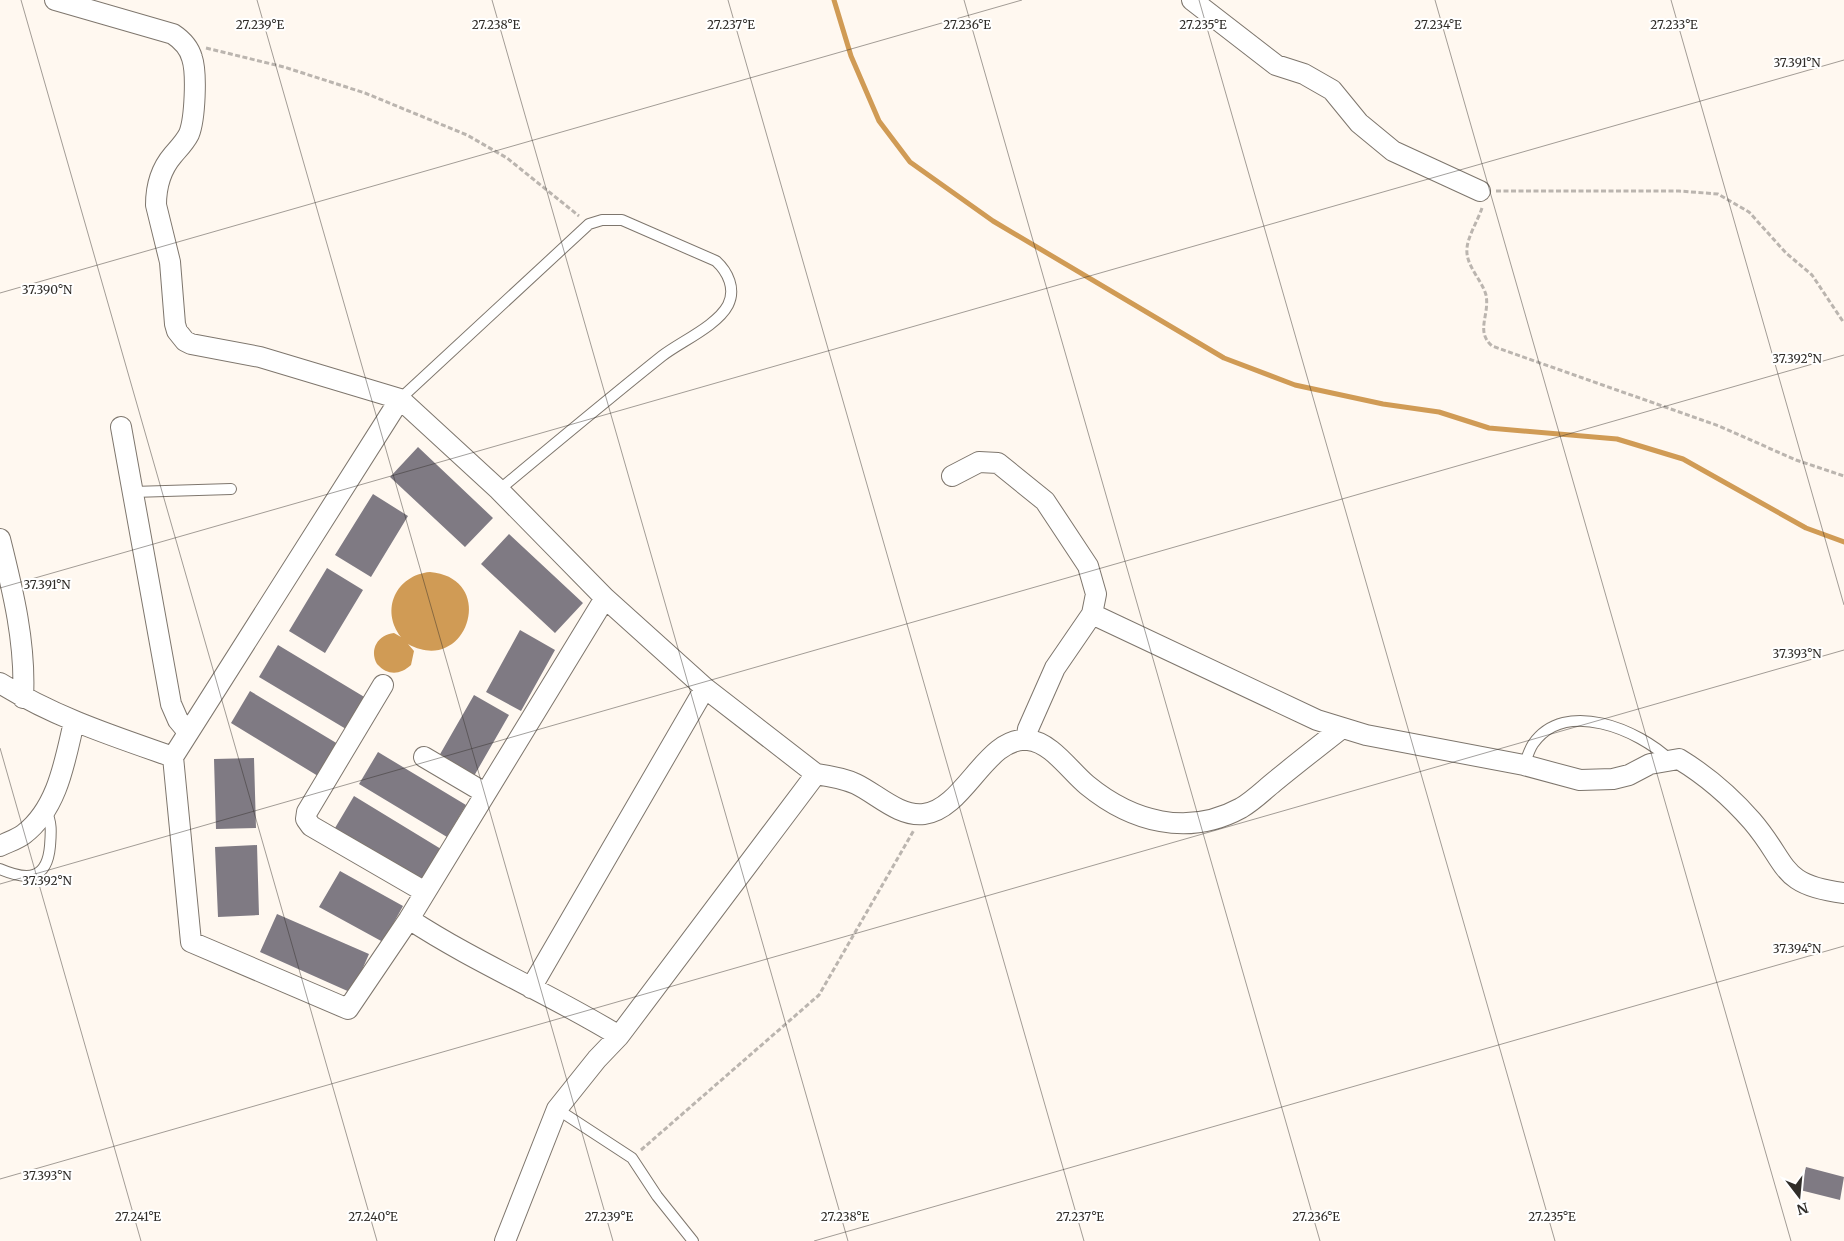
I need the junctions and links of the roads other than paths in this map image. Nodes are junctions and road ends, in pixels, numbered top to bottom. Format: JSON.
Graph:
{"nodes":[{"id":1,"x":55,"y":0,"type":"edge"},
{"id":2,"x":1192,"y":0,"type":"edge"},
{"id":3,"x":1480,"y":191,"type":"road end"},
{"id":4,"x":400,"y":398,"type":"junction"},
{"id":5,"x":121,"y":427,"type":"dead end"},
{"id":6,"x":952,"y":476,"type":"dead end"},
{"id":7,"x":231,"y":489,"type":"dead end"},
{"id":8,"x":499,"y":490,"type":"junction"},
{"id":9,"x":132,"y":492,"type":"junction"},
{"id":10,"x":0,"y":540,"type":"edge"},
{"id":11,"x":606,"y":598,"type":"junction"},
{"id":12,"x":1092,"y":614,"type":"junction"},
{"id":13,"x":0,"y":683,"type":"edge"},
{"id":14,"x":384,"y":685,"type":"dead end"},
{"id":15,"x":704,"y":688,"type":"junction"},
{"id":16,"x":23,"y":698,"type":"junction"},
{"id":17,"x":74,"y":722,"type":"junction"},
{"id":18,"x":1342,"y":728,"type":"junction"},
{"id":19,"x":188,"y":732,"type":"junction"},
{"id":20,"x":1026,"y":740,"type":"junction"},
{"id":21,"x":172,"y":757,"type":"junction"},
{"id":22,"x":424,"y":757,"type":"dead end"},
{"id":23,"x":1670,"y":760,"type":"junction"},
{"id":24,"x":1524,"y":765,"type":"junction"},
{"id":25,"x":816,"y":774,"type":"junction"},
{"id":26,"x":485,"y":792,"type":"junction"},
{"id":27,"x":46,"y":811,"type":"junction"},
{"id":28,"x":0,"y":846,"type":"edge"},
{"id":29,"x":0,"y":869,"type":"edge"},
{"id":30,"x":425,"y":892,"type":"junction"},
{"id":31,"x":1844,"y":893,"type":"edge"},
{"id":32,"x":409,"y":919,"type":"junction"},
{"id":33,"x":531,"y":988,"type":"junction"},
{"id":34,"x":619,"y":1036,"type":"junction"},
{"id":35,"x":557,"y":1109,"type":"junction"},
{"id":36,"x":505,"y":1241,"type":"edge"},
{"id":37,"x":693,"y":1241,"type":"edge"}],
"edges":[{"from":1,"to":4,"type":"street"},
{"from":2,"to":3,"type":"street"},
{"from":4,"to":8,"type":"street"},
{"from":4,"to":8,"type":"lane"},
{"from":4,"to":19,"type":"street"},
{"from":5,"to":9,"type":"street"},
{"from":6,"to":12,"type":"street"},
{"from":7,"to":9,"type":"lane"},
{"from":8,"to":11,"type":"street"},
{"from":9,"to":19,"type":"street"},
{"from":10,"to":16,"type":"street"},
{"from":11,"to":15,"type":"street"},
{"from":11,"to":26,"type":"street"},
{"from":12,"to":18,"type":"street"},
{"from":12,"to":20,"type":"street"},
{"from":13,"to":16,"type":"street"},
{"from":14,"to":30,"type":"street"},
{"from":15,"to":25,"type":"street"},
{"from":15,"to":33,"type":"street"},
{"from":16,"to":17,"type":"street"},
{"from":17,"to":21,"type":"street"},
{"from":17,"to":27,"type":"street"},
{"from":18,"to":20,"type":"street"},
{"from":18,"to":24,"type":"street"},
{"from":19,"to":21,"type":"street"},
{"from":20,"to":25,"type":"street"},
{"from":21,"to":32,"type":"street"},
{"from":22,"to":26,"type":"street"},
{"from":23,"to":24,"type":"street"},
{"from":23,"to":24,"type":"lane"},
{"from":23,"to":31,"type":"street"},
{"from":25,"to":34,"type":"street"},
{"from":26,"to":30,"type":"street"},
{"from":27,"to":28,"type":"street"},
{"from":27,"to":29,"type":"lane"},
{"from":30,"to":32,"type":"street"},
{"from":32,"to":33,"type":"street"},
{"from":33,"to":34,"type":"street"},
{"from":34,"to":35,"type":"street"},
{"from":35,"to":36,"type":"street"},
{"from":35,"to":37,"type":"lane"}]}
